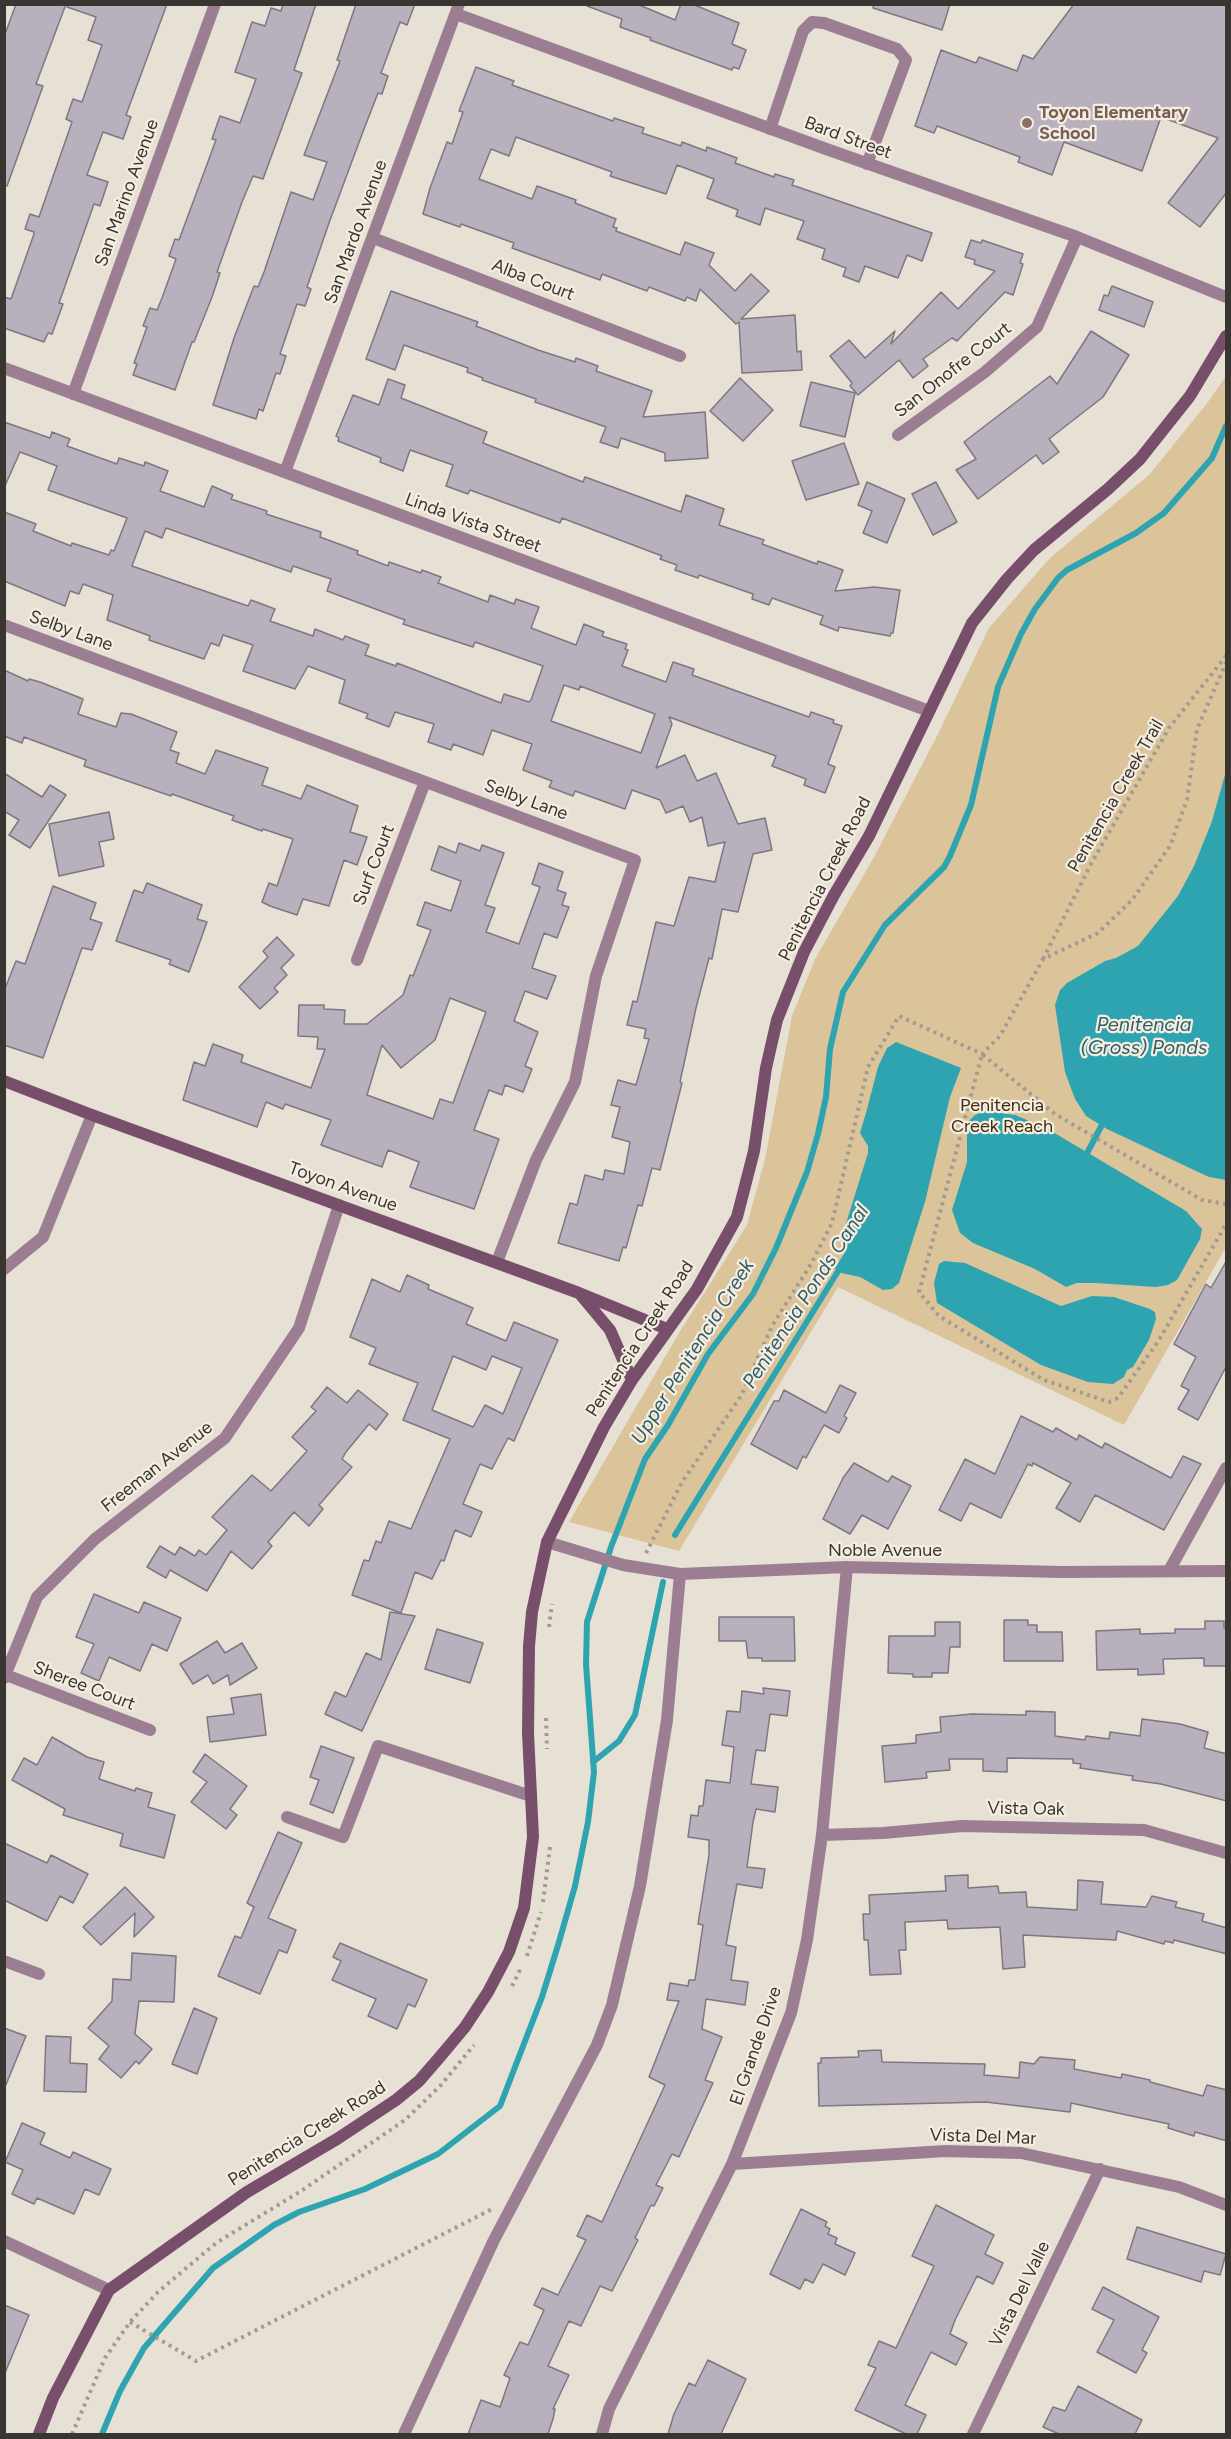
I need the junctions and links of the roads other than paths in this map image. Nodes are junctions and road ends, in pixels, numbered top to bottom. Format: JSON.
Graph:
{"nodes":[{"id":1,"x":215,"y":4,"type":"edge"},
{"id":2,"x":458,"y":9,"type":"edge"},
{"id":3,"x":770,"y":129,"type":"junction"},
{"id":4,"x":867,"y":164,"type":"junction"},
{"id":5,"x":1077,"y":237,"type":"junction"},
{"id":6,"x":373,"y":238,"type":"junction"},
{"id":7,"x":1227,"y":297,"type":"edge"},
{"id":8,"x":1227,"y":336,"type":"edge"},
{"id":9,"x":680,"y":356,"type":"dead end"},
{"id":10,"x":4,"y":368,"type":"edge"},
{"id":11,"x":73,"y":394,"type":"junction"},
{"id":12,"x":898,"y":435,"type":"dead end"},
{"id":13,"x":285,"y":472,"type":"junction"},
{"id":14,"x":4,"y":625,"type":"edge"},
{"id":15,"x":929,"y":711,"type":"junction"},
{"id":16,"x":425,"y":782,"type":"junction"},
{"id":17,"x":357,"y":960,"type":"dead end"},
{"id":18,"x":4,"y":1081,"type":"edge"},
{"id":19,"x":92,"y":1115,"type":"junction"},
{"id":20,"x":339,"y":1205,"type":"junction"},
{"id":21,"x":497,"y":1262,"type":"junction"},
{"id":22,"x":4,"y":1269,"type":"edge"},
{"id":23,"x":579,"y":1293,"type":"junction"},
{"id":24,"x":668,"y":1329,"type":"junction"},
{"id":25,"x":632,"y":1380,"type":"junction"},
{"id":26,"x":1227,"y":1468,"type":"edge"},
{"id":27,"x":547,"y":1542,"type":"junction"},
{"id":28,"x":847,"y":1567,"type":"junction"},
{"id":29,"x":1170,"y":1569,"type":"junction"},
{"id":30,"x":1227,"y":1571,"type":"edge"},
{"id":31,"x":680,"y":1574,"type":"junction"},
{"id":32,"x":5,"y":1676,"type":"edge"},
{"id":33,"x":150,"y":1730,"type":"dead end"},
{"id":34,"x":531,"y":1796,"type":"junction"},
{"id":35,"x":287,"y":1817,"type":"dead end"},
{"id":36,"x":822,"y":1835,"type":"junction"},
{"id":37,"x":1227,"y":1853,"type":"edge"},
{"id":38,"x":4,"y":1961,"type":"edge"},
{"id":39,"x":39,"y":1974,"type":"dead end"},
{"id":40,"x":732,"y":2164,"type":"junction"},
{"id":41,"x":1100,"y":2169,"type":"junction"},
{"id":42,"x":1227,"y":2205,"type":"edge"},
{"id":43,"x":4,"y":2241,"type":"edge"},
{"id":44,"x":109,"y":2290,"type":"junction"},
{"id":45,"x":39,"y":2434,"type":"edge"},
{"id":46,"x":404,"y":2434,"type":"edge"},
{"id":47,"x":602,"y":2434,"type":"edge"},
{"id":48,"x":973,"y":2434,"type":"edge"}],
"edges":[{"from":1,"to":11,"type":"street","name":"San Marino Avenue"},
{"from":2,"to":3,"type":"street","name":"Bard Street"},
{"from":2,"to":6,"type":"street","name":"San Mardo Avenue"},
{"from":3,"to":4,"type":"street","name":"Bard Street"},
{"from":3,"to":4,"type":"street"},
{"from":4,"to":5,"type":"street","name":"Bard Street"},
{"from":5,"to":7,"type":"street","name":"Bard Street"},
{"from":5,"to":12,"type":"street","name":"San Onofre Court"},
{"from":6,"to":9,"type":"street","name":"Alba Court"},
{"from":6,"to":13,"type":"street","name":"San Mardo Avenue"},
{"from":8,"to":15,"type":"street","name":"Penitencia Creek Road"},
{"from":10,"to":11,"type":"street","name":"Linda Vista Street"},
{"from":11,"to":13,"type":"street","name":"Linda Vista Street"},
{"from":13,"to":15,"type":"street","name":"Linda Vista Street"},
{"from":14,"to":16,"type":"street","name":"Selby Lane"},
{"from":15,"to":24,"type":"street","name":"Penitencia Creek Road"},
{"from":16,"to":17,"type":"street","name":"Surf Court"},
{"from":16,"to":21,"type":"street","name":"Selby Lane"},
{"from":18,"to":19,"type":"street","name":"Toyon Avenue"},
{"from":19,"to":20,"type":"street","name":"Toyon Avenue"},
{"from":19,"to":22,"type":"street"},
{"from":20,"to":21,"type":"street","name":"Toyon Avenue"},
{"from":20,"to":32,"type":"street","name":"Freeman Avenue"},
{"from":21,"to":23,"type":"street","name":"Toyon Avenue"},
{"from":23,"to":24,"type":"street","name":"Toyon Avenue"},
{"from":23,"to":25,"type":"street"},
{"from":24,"to":25,"type":"street","name":"Penitencia Creek Road"},
{"from":25,"to":27,"type":"street","name":"Penitencia Creek Road"},
{"from":26,"to":29,"type":"street"},
{"from":27,"to":31,"type":"street","name":"Noble Avenue"},
{"from":27,"to":34,"type":"street","name":"Penitencia Creek Road"},
{"from":28,"to":29,"type":"street","name":"Noble Avenue"},
{"from":28,"to":31,"type":"street","name":"Noble Avenue"},
{"from":28,"to":36,"type":"street","name":"El Grande Drive"},
{"from":29,"to":30,"type":"street","name":"Noble Avenue"},
{"from":31,"to":46,"type":"street"},
{"from":32,"to":33,"type":"street","name":"Sheree Court"},
{"from":34,"to":35,"type":"street"},
{"from":34,"to":44,"type":"street","name":"Penitencia Creek Road"},
{"from":36,"to":37,"type":"street","name":"Vista Oak"},
{"from":36,"to":40,"type":"street","name":"El Grande Drive"},
{"from":38,"to":39,"type":"street"},
{"from":40,"to":41,"type":"street","name":"Vista Del Mar"},
{"from":40,"to":47,"type":"street","name":"El Grande Drive"},
{"from":41,"to":42,"type":"street","name":"Vista Del Mar"},
{"from":41,"to":48,"type":"street","name":"Vista Del Valle"},
{"from":43,"to":44,"type":"street"},
{"from":44,"to":45,"type":"street","name":"Penitencia Creek Road"}]}
